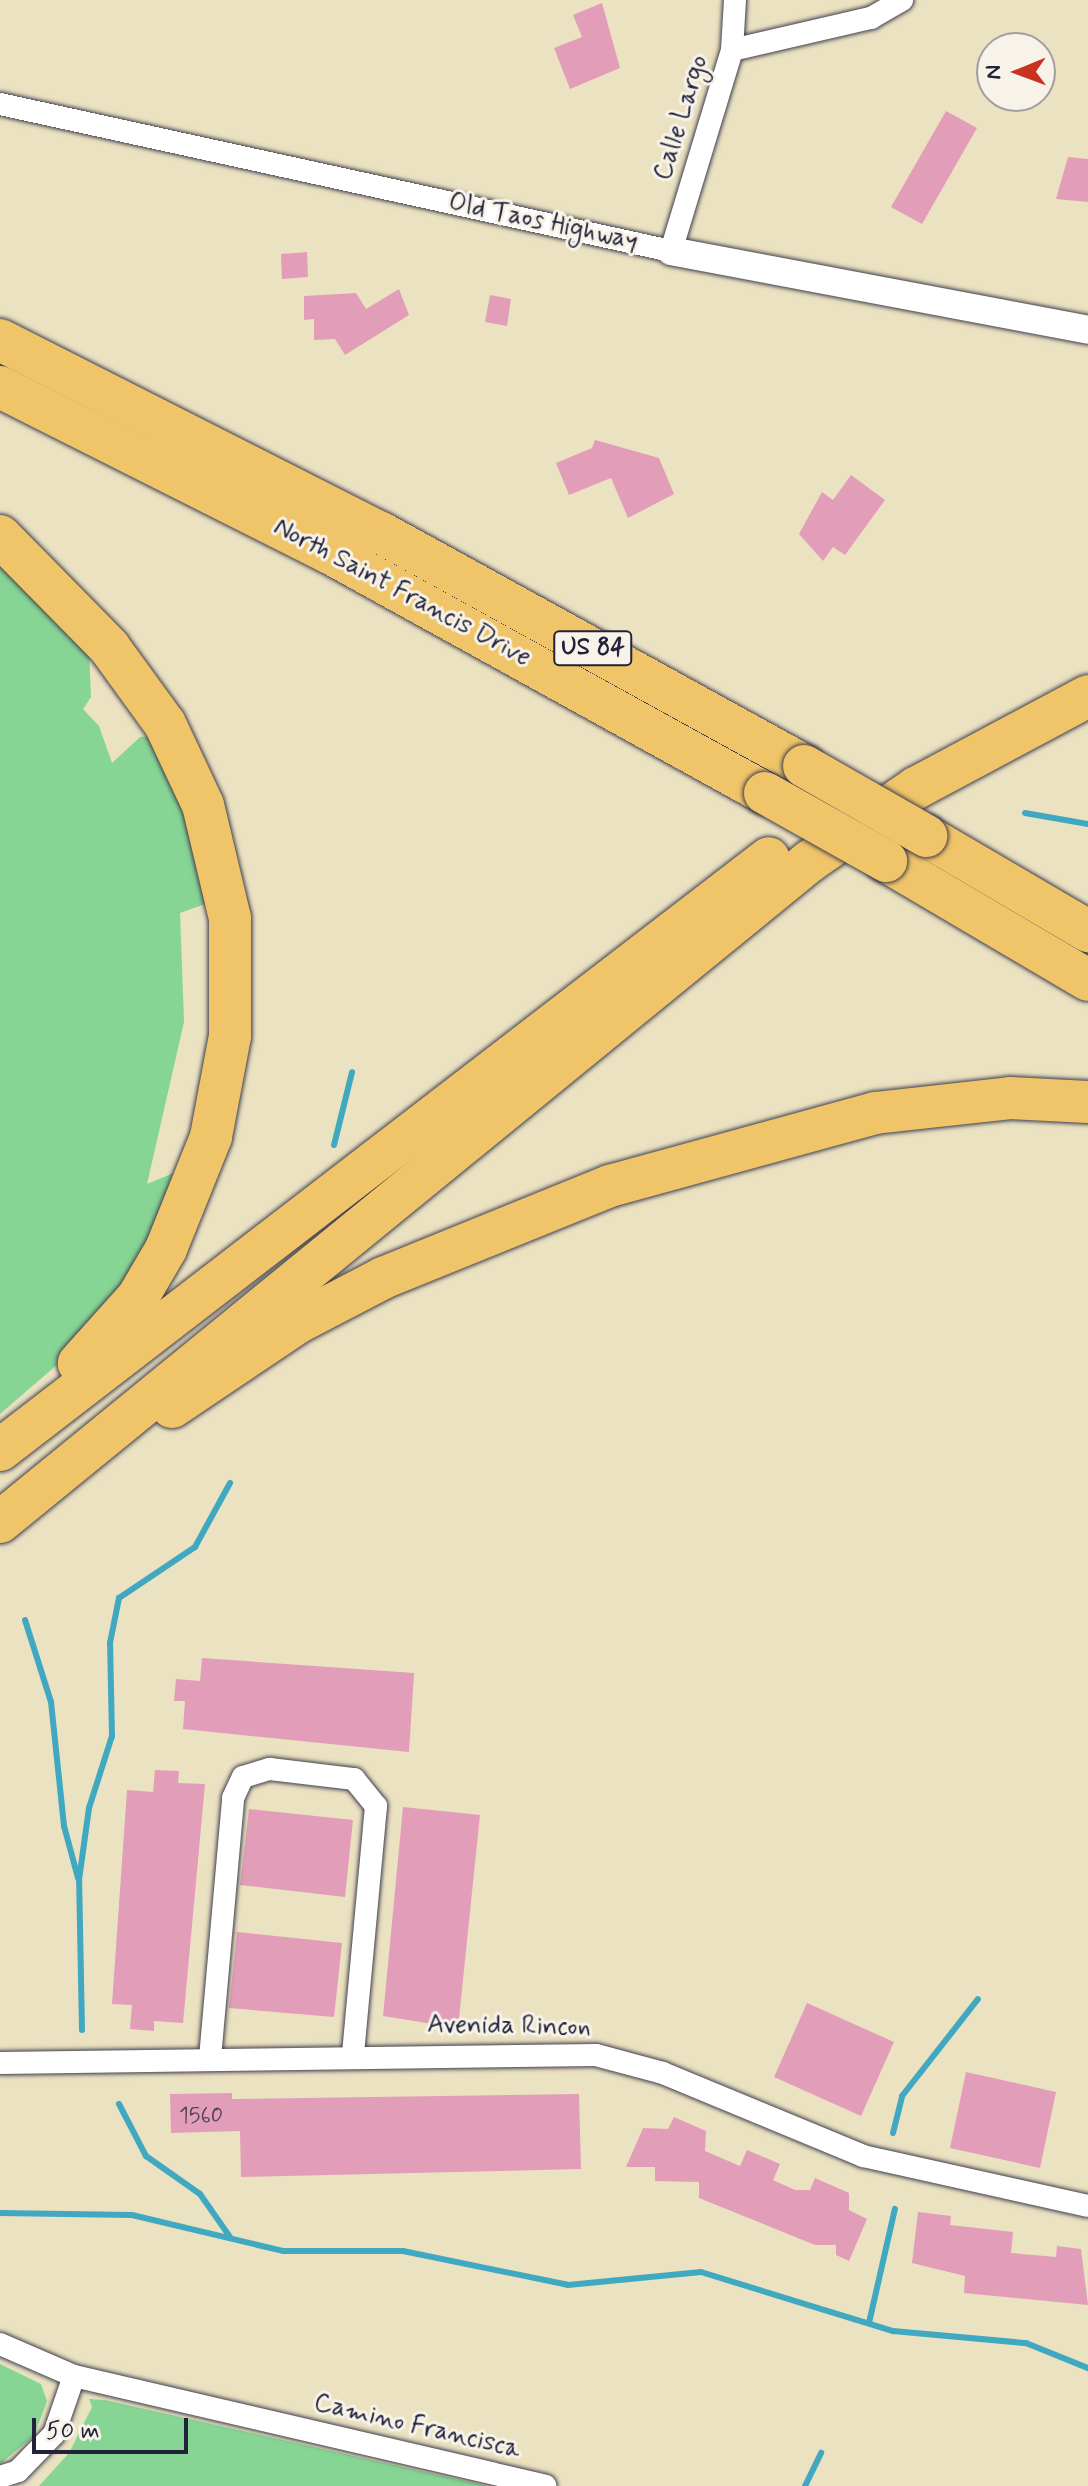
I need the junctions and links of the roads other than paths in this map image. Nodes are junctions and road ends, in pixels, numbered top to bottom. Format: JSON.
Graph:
{"nodes":[{"id":1,"x":735,"y":0,"type":"edge"},
{"id":2,"x":902,"y":0,"type":"edge"},
{"id":3,"x":732,"y":50,"type":"junction"},
{"id":4,"x":0,"y":104,"type":"edge"},
{"id":5,"x":671,"y":251,"type":"junction"},
{"id":6,"x":1088,"y":330,"type":"edge"},
{"id":7,"x":0,"y":340,"type":"edge"},
{"id":8,"x":0,"y":387,"type":"edge"},
{"id":9,"x":0,"y":536,"type":"edge"},
{"id":10,"x":1088,"y":667,"type":"edge"},
{"id":11,"x":1088,"y":696,"type":"edge"},
{"id":12,"x":1088,"y":931,"type":"edge"},
{"id":13,"x":1088,"y":980,"type":"edge"},
{"id":14,"x":1088,"y":1102,"type":"edge"},
{"id":15,"x":0,"y":1438,"type":"edge"},
{"id":16,"x":0,"y":1450,"type":"edge"},
{"id":17,"x":8,"y":1515,"type":"edge"},
{"id":18,"x":353,"y":2055,"type":"junction"},
{"id":19,"x":210,"y":2058,"type":"junction"},
{"id":20,"x":0,"y":2063,"type":"edge"},
{"id":21,"x":1088,"y":2206,"type":"edge"},
{"id":22,"x":0,"y":2344,"type":"edge"},
{"id":23,"x":74,"y":2376,"type":"junction"},
{"id":24,"x":0,"y":2477,"type":"edge"},
{"id":25,"x":545,"y":2486,"type":"edge"}],
"edges":[{"from":1,"to":3,"type":"street","name":"Calle Largo"},
{"from":2,"to":3,"type":"street"},
{"from":3,"to":5,"type":"street","name":"Calle Largo"},
{"from":4,"to":5,"type":"street","name":"Old Taos Highway"},
{"from":5,"to":6,"type":"street","name":"Old Taos Highway"},
{"from":7,"to":12,"type":"highway","name":"North Saint Francis Drive","number":"US 84","bridge":true},
{"from":8,"to":13,"type":"highway","name":"North Saint Francis Drive","number":"US 84","bridge":true},
{"from":9,"to":15,"type":"highway"},
{"from":10,"to":16,"type":"highway"},
{"from":11,"to":17,"type":"highway"},
{"from":14,"to":17,"type":"highway"},
{"from":18,"to":19,"type":"street","name":"Avenida Rincon"},
{"from":18,"to":19,"type":"street"},
{"from":18,"to":21,"type":"street","name":"Avenida Rincon"},
{"from":19,"to":20,"type":"street","name":"Avenida Rincon"},
{"from":22,"to":23,"type":"street","name":"Camino Francisca"},
{"from":23,"to":24,"type":"street"},
{"from":23,"to":25,"type":"street","name":"Camino Francisca"}]}
